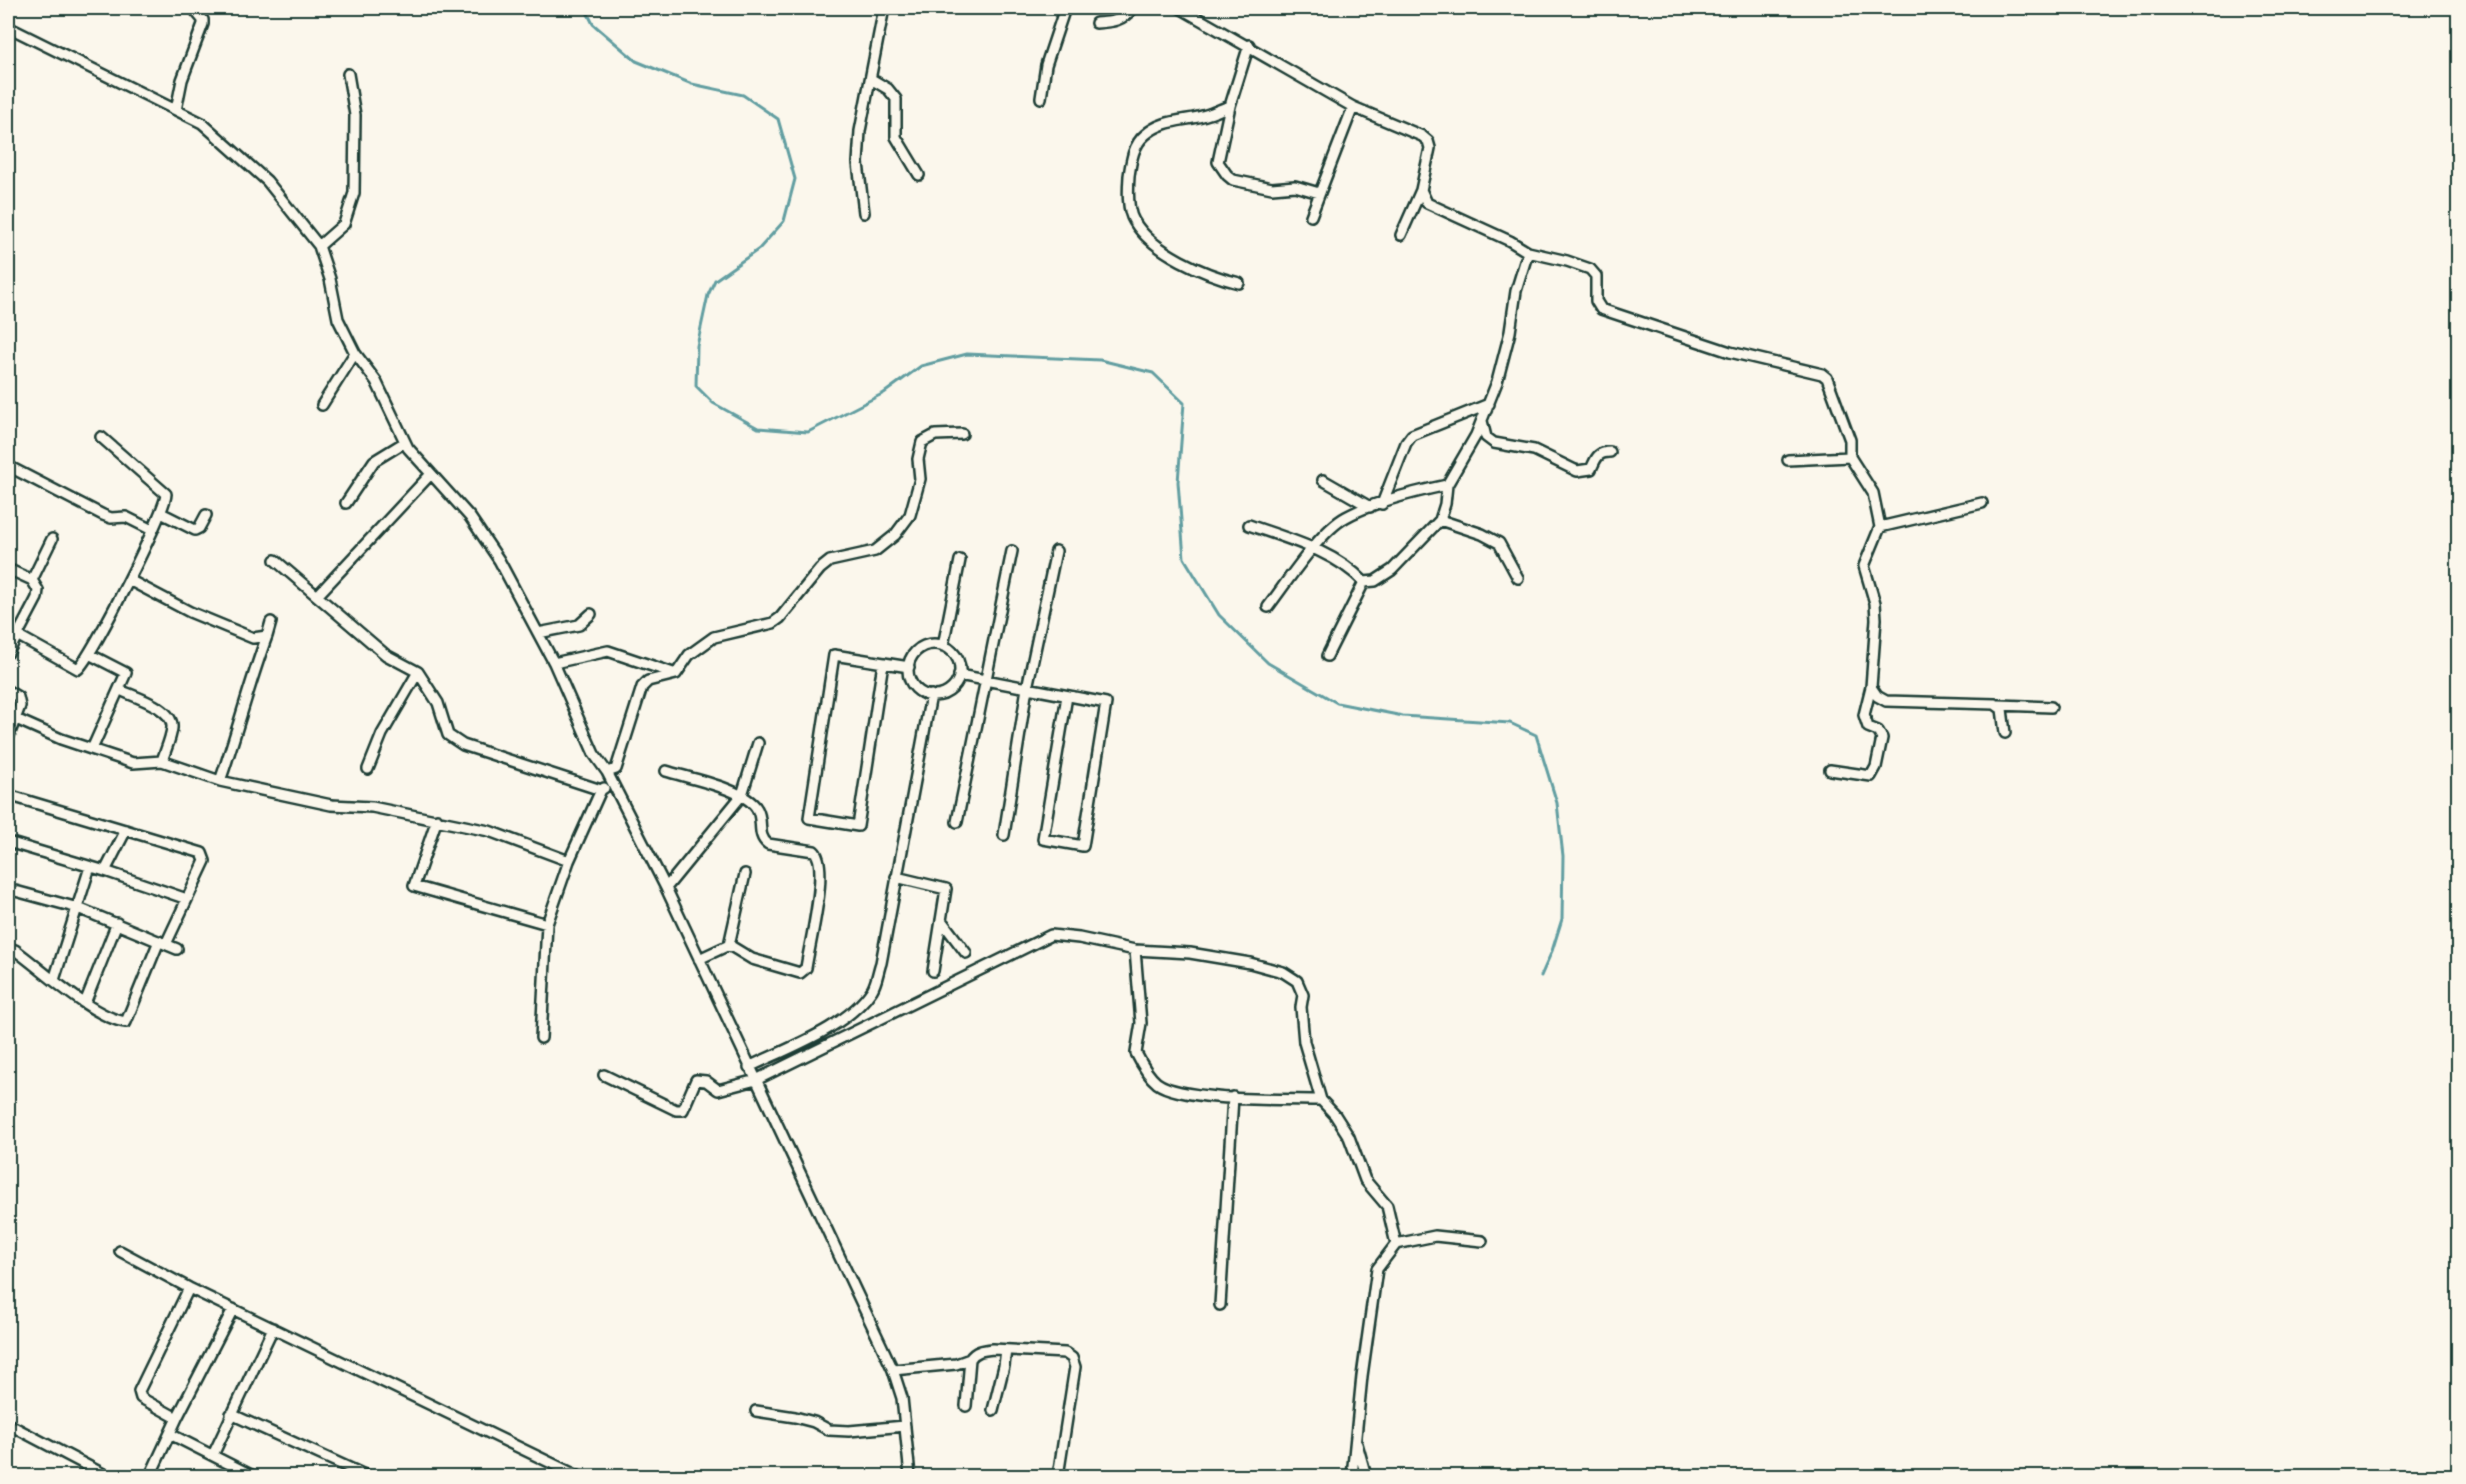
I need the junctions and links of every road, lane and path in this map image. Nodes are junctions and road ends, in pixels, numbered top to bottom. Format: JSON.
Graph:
{"nodes":[{"id":1,"x":193,"y":8,"type":"edge"},
{"id":2,"x":884,"y":8,"type":"edge"},
{"id":3,"x":1053,"y":8,"type":"edge"},
{"id":4,"x":1065,"y":8,"type":"edge"},
{"id":5,"x":1133,"y":8,"type":"edge"},
{"id":6,"x":1180,"y":8,"type":"edge"},
{"id":7,"x":1096,"y":22,"type":"dead end"},
{"id":8,"x":8,"y":27,"type":"edge"},
{"id":9,"x":1249,"y":45,"type":"junction"},
{"id":10,"x":348,"y":74,"type":"dead end"},
{"id":11,"x":870,"y":79,"type":"junction"},
{"id":12,"x":1041,"y":98,"type":"dead end"},
{"id":13,"x":1230,"y":106,"type":"junction"},
{"id":14,"x":1353,"y":107,"type":"junction"},
{"id":15,"x":176,"y":110,"type":"junction"},
{"id":16,"x":919,"y":175,"type":"dead end"},
{"id":17,"x":1422,"y":190,"type":"junction"},
{"id":18,"x":1319,"y":193,"type":"junction"},
{"id":19,"x":864,"y":213,"type":"dead end"},
{"id":20,"x":1311,"y":216,"type":"dead end"},
{"id":21,"x":1401,"y":235,"type":"dead end"},
{"id":22,"x":319,"y":246,"type":"junction"},
{"id":23,"x":1528,"y":252,"type":"junction"},
{"id":24,"x":1239,"y":283,"type":"dead end"},
{"id":25,"x":355,"y":354,"type":"junction"},
{"id":26,"x":1489,"y":404,"type":"junction"},
{"id":27,"x":322,"y":405,"type":"dead end"},
{"id":28,"x":1482,"y":421,"type":"junction"},
{"id":29,"x":962,"y":434,"type":"dead end"},
{"id":30,"x":101,"y":437,"type":"dead end"},
{"id":31,"x":405,"y":442,"type":"junction"},
{"id":32,"x":1610,"y":452,"type":"dead end"},
{"id":33,"x":1850,"y":457,"type":"junction"},
{"id":34,"x":1788,"y":460,"type":"dead end"},
{"id":35,"x":8,"y":466,"type":"edge"},
{"id":36,"x":430,"y":475,"type":"junction"},
{"id":37,"x":1323,"y":480,"type":"dead end"},
{"id":38,"x":1447,"y":485,"type":"junction"},
{"id":39,"x":346,"y":503,"type":"dead end"},
{"id":40,"x":1982,"y":503,"type":"dead end"},
{"id":41,"x":1382,"y":504,"type":"junction"},
{"id":42,"x":1370,"y":507,"type":"junction"},
{"id":43,"x":161,"y":513,"type":"junction"},
{"id":44,"x":206,"y":515,"type":"dead end"},
{"id":45,"x":1440,"y":520,"type":"junction"},
{"id":46,"x":1250,"y":525,"type":"dead end"},
{"id":47,"x":1880,"y":528,"type":"junction"},
{"id":48,"x":152,"y":530,"type":"junction"},
{"id":49,"x":52,"y":539,"type":"dead end"},
{"id":50,"x":1313,"y":549,"type":"junction"},
{"id":51,"x":1012,"y":551,"type":"dead end"},
{"id":52,"x":1056,"y":551,"type":"dead end"},
{"id":53,"x":275,"y":560,"type":"dead end"},
{"id":54,"x":960,"y":560,"type":"dead end"},
{"id":55,"x":8,"y":569,"type":"edge"},
{"id":56,"x":1518,"y":578,"type":"dead end"},
{"id":57,"x":32,"y":580,"type":"junction"},
{"id":58,"x":129,"y":580,"type":"junction"},
{"id":59,"x":1364,"y":582,"type":"junction"},
{"id":60,"x":317,"y":596,"type":"junction"},
{"id":61,"x":1268,"y":607,"type":"dead end"},
{"id":62,"x":591,"y":614,"type":"dead end"},
{"id":63,"x":271,"y":622,"type":"dead end"},
{"id":64,"x":12,"y":632,"type":"edge"},
{"id":65,"x":538,"y":633,"type":"junction"},
{"id":66,"x":267,"y":636,"type":"junction"},
{"id":67,"x":943,"y":646,"type":"junction"},
{"id":68,"x":8,"y":653,"type":"edge"},
{"id":69,"x":89,"y":654,"type":"junction"},
{"id":70,"x":1327,"y":656,"type":"dead end"},
{"id":71,"x":554,"y":663,"type":"junction"},
{"id":72,"x":883,"y":663,"type":"junction"},
{"id":73,"x":909,"y":667,"type":"junction"},
{"id":74,"x":418,"y":672,"type":"junction"},
{"id":75,"x":676,"y":674,"type":"junction"},
{"id":76,"x":959,"y":675,"type":"junction"},
{"id":77,"x":985,"y":680,"type":"junction"},
{"id":78,"x":1871,"y":687,"type":"junction"},
{"id":79,"x":1027,"y":688,"type":"junction"},
{"id":80,"x":120,"y":690,"type":"junction"},
{"id":81,"x":8,"y":691,"type":"edge"},
{"id":82,"x":930,"y":695,"type":"junction"},
{"id":83,"x":1067,"y":696,"type":"junction"},
{"id":84,"x":2000,"y":705,"type":"junction"},
{"id":85,"x":2051,"y":707,"type":"dead end"},
{"id":86,"x":16,"y":719,"type":"junction"},
{"id":87,"x":2005,"y":733,"type":"dead end"},
{"id":88,"x":8,"y":738,"type":"edge"},
{"id":89,"x":758,"y":743,"type":"dead end"},
{"id":90,"x":92,"y":749,"type":"junction"},
{"id":91,"x":162,"y":761,"type":"junction"},
{"id":92,"x":368,"y":769,"type":"dead end"},
{"id":93,"x":1830,"y":770,"type":"dead end"},
{"id":94,"x":666,"y":771,"type":"dead end"},
{"id":95,"x":607,"y":772,"type":"junction"},
{"id":96,"x":219,"y":781,"type":"junction"},
{"id":97,"x":611,"y":784,"type":"junction"},
{"id":98,"x":601,"y":790,"type":"junction"},
{"id":99,"x":8,"y":795,"type":"edge"},
{"id":100,"x":741,"y":795,"type":"junction"},
{"id":101,"x":437,"y":819,"type":"junction"},
{"id":102,"x":957,"y":822,"type":"dead end"},
{"id":103,"x":126,"y":830,"type":"junction"},
{"id":104,"x":1004,"y":835,"type":"dead end"},
{"id":105,"x":8,"y":842,"type":"edge"},
{"id":106,"x":569,"y":861,"type":"junction"},
{"id":107,"x":90,"y":867,"type":"junction"},
{"id":108,"x":105,"y":871,"type":"junction"},
{"id":109,"x":745,"y":873,"type":"dead end"},
{"id":110,"x":896,"y":877,"type":"junction"},
{"id":111,"x":666,"y":888,"type":"junction"},
{"id":112,"x":8,"y":889,"type":"edge"},
{"id":113,"x":187,"y":899,"type":"junction"},
{"id":114,"x":78,"y":908,"type":"junction"},
{"id":115,"x":941,"y":920,"type":"junction"},
{"id":116,"x":117,"y":923,"type":"junction"},
{"id":117,"x":546,"y":924,"type":"junction"},
{"id":118,"x":162,"y":943,"type":"junction"},
{"id":119,"x":729,"y":945,"type":"junction"},
{"id":120,"x":8,"y":948,"type":"edge"},
{"id":121,"x":177,"y":949,"type":"dead end"},
{"id":122,"x":1135,"y":950,"type":"junction"},
{"id":123,"x":966,"y":953,"type":"dead end"},
{"id":124,"x":699,"y":959,"type":"junction"},
{"id":125,"x":933,"y":971,"type":"dead end"},
{"id":126,"x":54,"y":980,"type":"junction"},
{"id":127,"x":85,"y":1003,"type":"junction"},
{"id":128,"x":541,"y":1038,"type":"dead end"},
{"id":129,"x":749,"y":1067,"type":"junction"},
{"id":130,"x":604,"y":1075,"type":"dead end"},
{"id":131,"x":756,"y":1080,"type":"junction"},
{"id":132,"x":1233,"y":1097,"type":"junction"},
{"id":133,"x":1321,"y":1100,"type":"junction"},
{"id":134,"x":1482,"y":1241,"type":"dead end"},
{"id":135,"x":1396,"y":1244,"type":"junction"},
{"id":136,"x":120,"y":1251,"type":"dead end"},
{"id":137,"x":189,"y":1288,"type":"junction"},
{"id":138,"x":1220,"y":1305,"type":"dead end"},
{"id":139,"x":233,"y":1309,"type":"junction"},
{"id":140,"x":273,"y":1328,"type":"junction"},
{"id":141,"x":1006,"y":1350,"type":"junction"},
{"id":142,"x":970,"y":1359,"type":"junction"},
{"id":143,"x":893,"y":1370,"type":"junction"},
{"id":144,"x":966,"y":1406,"type":"dead end"},
{"id":145,"x":993,"y":1410,"type":"dead end"},
{"id":146,"x":756,"y":1411,"type":"dead end"},
{"id":147,"x":231,"y":1414,"type":"junction"},
{"id":148,"x":177,"y":1418,"type":"junction"},
{"id":149,"x":8,"y":1424,"type":"edge"},
{"id":150,"x":905,"y":1426,"type":"junction"},
{"id":151,"x":170,"y":1434,"type":"junction"},
{"id":152,"x":1356,"y":1438,"type":"junction"},
{"id":153,"x":213,"y":1455,"type":"junction"},
{"id":154,"x":235,"y":1473,"type":"edge"},
{"id":155,"x":107,"y":1476,"type":"edge"},
{"id":156,"x":150,"y":1476,"type":"edge"},
{"id":157,"x":253,"y":1476,"type":"edge"},
{"id":158,"x":367,"y":1476,"type":"edge"},
{"id":159,"x":578,"y":1476,"type":"edge"},
{"id":160,"x":910,"y":1476,"type":"edge"},
{"id":161,"x":1058,"y":1476,"type":"edge"},
{"id":162,"x":1352,"y":1476,"type":"edge"},
{"id":163,"x":1366,"y":1476,"type":"edge"}],
"edges":[{"from":1,"to":15,"type":"street"},
{"from":2,"to":11,"type":"street"},
{"from":3,"to":4,"type":"street"},
{"from":4,"to":12,"type":"street"},
{"from":5,"to":7,"type":"street"},
{"from":6,"to":9,"type":"street"},
{"from":8,"to":15,"type":"street"},
{"from":9,"to":13,"type":"street"},
{"from":9,"to":14,"type":"street"},
{"from":10,"to":22,"type":"street"},
{"from":11,"to":16,"type":"street"},
{"from":11,"to":19,"type":"street"},
{"from":13,"to":18,"type":"street"},
{"from":13,"to":24,"type":"street"},
{"from":14,"to":17,"type":"street"},
{"from":14,"to":18,"type":"street"},
{"from":15,"to":22,"type":"street"},
{"from":17,"to":21,"type":"street"},
{"from":17,"to":23,"type":"street"},
{"from":18,"to":20,"type":"street"},
{"from":22,"to":25,"type":"street"},
{"from":23,"to":26,"type":"street"},
{"from":23,"to":33,"type":"street"},
{"from":25,"to":27,"type":"street"},
{"from":25,"to":31,"type":"street"},
{"from":26,"to":28,"type":"street"},
{"from":26,"to":41,"type":"street"},
{"from":28,"to":32,"type":"street"},
{"from":28,"to":38,"type":"street"},
{"from":29,"to":75,"type":"street"},
{"from":30,"to":43,"type":"street"},
{"from":31,"to":36,"type":"street"},
{"from":31,"to":39,"type":"street"},
{"from":33,"to":34,"type":"street"},
{"from":33,"to":47,"type":"street"},
{"from":35,"to":48,"type":"street"},
{"from":36,"to":60,"type":"street"},
{"from":36,"to":65,"type":"street"},
{"from":37,"to":42,"type":"street"},
{"from":38,"to":41,"type":"street"},
{"from":38,"to":45,"type":"street"},
{"from":40,"to":47,"type":"street"},
{"from":41,"to":42,"type":"street"},
{"from":42,"to":50,"type":"street"},
{"from":43,"to":44,"type":"street"},
{"from":43,"to":48,"type":"street"},
{"from":45,"to":56,"type":"street"},
{"from":45,"to":59,"type":"street"},
{"from":46,"to":50,"type":"street"},
{"from":47,"to":78,"type":"street"},
{"from":48,"to":58,"type":"street"},
{"from":49,"to":57,"type":"street"},
{"from":50,"to":59,"type":"street"},
{"from":50,"to":61,"type":"street"},
{"from":51,"to":77,"type":"street"},
{"from":52,"to":79,"type":"street"},
{"from":53,"to":60,"type":"street"},
{"from":54,"to":67,"type":"street"},
{"from":55,"to":57,"type":"street"},
{"from":57,"to":64,"type":"street"},
{"from":58,"to":66,"type":"street"},
{"from":58,"to":69,"type":"street"},
{"from":59,"to":70,"type":"street"},
{"from":60,"to":74,"type":"street"},
{"from":62,"to":65,"type":"street"},
{"from":63,"to":66,"type":"street"},
{"from":64,"to":68,"type":"street"},
{"from":64,"to":69,"type":"street"},
{"from":65,"to":71,"type":"street"},
{"from":66,"to":96,"type":"street"},
{"from":67,"to":73,"type":"street"},
{"from":67,"to":76,"type":"street"},
{"from":69,"to":80,"type":"street"},
{"from":71,"to":75,"type":"street"},
{"from":71,"to":95,"type":"street"},
{"from":72,"to":72,"type":"street"},
{"from":72,"to":73,"type":"street"},
{"from":73,"to":82,"type":"street"},
{"from":74,"to":92,"type":"street"},
{"from":74,"to":98,"type":"street"},
{"from":75,"to":95,"type":"street"},
{"from":76,"to":77,"type":"street"},
{"from":76,"to":82,"type":"street"},
{"from":77,"to":79,"type":"street"},
{"from":77,"to":102,"type":"street"},
{"from":78,"to":84,"type":"street"},
{"from":78,"to":93,"type":"street"},
{"from":79,"to":83,"type":"street"},
{"from":79,"to":104,"type":"street"},
{"from":80,"to":90,"type":"street"},
{"from":80,"to":91,"type":"street"},
{"from":81,"to":86,"type":"street"},
{"from":82,"to":110,"type":"street"},
{"from":83,"to":83,"type":"street"},
{"from":84,"to":85,"type":"street"},
{"from":84,"to":87,"type":"street"},
{"from":86,"to":88,"type":"street"},
{"from":86,"to":90,"type":"street"},
{"from":89,"to":100,"type":"street"},
{"from":90,"to":91,"type":"street"},
{"from":91,"to":96,"type":"street"},
{"from":94,"to":100,"type":"street"},
{"from":95,"to":97,"type":"street"},
{"from":96,"to":101,"type":"street"},
{"from":97,"to":98,"type":"street"},
{"from":97,"to":111,"type":"street"},
{"from":98,"to":106,"type":"street"},
{"from":99,"to":103,"type":"street"},
{"from":100,"to":111,"type":"street"},
{"from":100,"to":119,"type":"street"},
{"from":101,"to":106,"type":"street"},
{"from":101,"to":117,"type":"street"},
{"from":103,"to":108,"type":"street"},
{"from":103,"to":113,"type":"street"},
{"from":105,"to":107,"type":"street"},
{"from":106,"to":117,"type":"street"},
{"from":107,"to":108,"type":"street"},
{"from":107,"to":114,"type":"street"},
{"from":108,"to":113,"type":"street"},
{"from":109,"to":119,"type":"street"},
{"from":110,"to":115,"type":"street"},
{"from":110,"to":129,"type":"street"},
{"from":111,"to":124,"type":"street"},
{"from":112,"to":114,"type":"street"},
{"from":113,"to":118,"type":"street"},
{"from":114,"to":116,"type":"street"},
{"from":114,"to":126,"type":"street"},
{"from":115,"to":123,"type":"street"},
{"from":115,"to":125,"type":"street"},
{"from":116,"to":118,"type":"street"},
{"from":116,"to":127,"type":"street"},
{"from":117,"to":128,"type":"street"},
{"from":118,"to":121,"type":"street"},
{"from":118,"to":127,"type":"street"},
{"from":119,"to":124,"type":"street"},
{"from":120,"to":126,"type":"street"},
{"from":122,"to":131,"type":"street"},
{"from":122,"to":132,"type":"street"},
{"from":122,"to":133,"type":"street"},
{"from":124,"to":129,"type":"street"},
{"from":126,"to":127,"type":"street"},
{"from":129,"to":131,"type":"street"},
{"from":130,"to":131,"type":"street"},
{"from":131,"to":143,"type":"street"},
{"from":132,"to":133,"type":"street"},
{"from":132,"to":138,"type":"street"},
{"from":133,"to":135,"type":"street"},
{"from":134,"to":135,"type":"street"},
{"from":135,"to":152,"type":"street"},
{"from":136,"to":137,"type":"street"},
{"from":137,"to":139,"type":"street"},
{"from":137,"to":148,"type":"street"},
{"from":139,"to":140,"type":"street"},
{"from":139,"to":148,"type":"street"},
{"from":140,"to":147,"type":"street"},
{"from":140,"to":159,"type":"street"},
{"from":141,"to":142,"type":"street"},
{"from":141,"to":145,"type":"street"},
{"from":141,"to":161,"type":"street"},
{"from":142,"to":143,"type":"street"},
{"from":142,"to":144,"type":"street"},
{"from":143,"to":150,"type":"street"},
{"from":146,"to":150,"type":"street"},
{"from":147,"to":153,"type":"street"},
{"from":147,"to":158,"type":"street"},
{"from":148,"to":151,"type":"street"},
{"from":149,"to":155,"type":"street"},
{"from":150,"to":160,"type":"street"},
{"from":151,"to":153,"type":"street"},
{"from":151,"to":156,"type":"street"},
{"from":152,"to":162,"type":"street"},
{"from":152,"to":163,"type":"street"},
{"from":153,"to":154,"type":"street"},
{"from":154,"to":157,"type":"street"}]}
